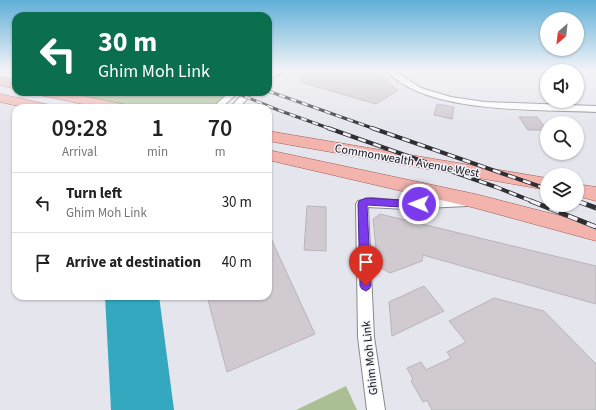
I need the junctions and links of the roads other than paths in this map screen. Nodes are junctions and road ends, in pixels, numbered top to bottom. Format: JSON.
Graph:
{"nodes":[{"id":1,"x":420,"y":89,"type":"edge"},
{"id":2,"x":64,"y":96,"type":"edge"},
{"id":3,"x":230,"y":96,"type":"edge"},
{"id":4,"x":245,"y":96,"type":"edge"},
{"id":5,"x":0,"y":98,"type":"edge"},
{"id":6,"x":27,"y":104,"type":"edge"},
{"id":7,"x":102,"y":104,"type":"edge"},
{"id":8,"x":221,"y":104,"type":"edge"},
{"id":9,"x":238,"y":104,"type":"edge"},
{"id":10,"x":596,"y":109,"type":"edge"},
{"id":11,"x":272,"y":137,"type":"edge"},
{"id":12,"x":272,"y":156,"type":"edge"},
{"id":13,"x":540,"y":183,"type":"edge"},
{"id":14,"x":584,"y":191,"type":"edge"},
{"id":15,"x":596,"y":194,"type":"edge"},
{"id":16,"x":476,"y":201,"type":"junction"},
{"id":17,"x":596,"y":233,"type":"edge"},
{"id":18,"x":376,"y":410,"type":"edge"}],
"edges":[{"from":1,"to":10,"type":"street"},
{"from":2,"to":7,"type":"main road"},
{"from":3,"to":8,"type":"street"},
{"from":4,"to":9,"type":"street"},
{"from":5,"to":6,"type":"main road"},
{"from":11,"to":13,"type":"main road","name":"Commonwealth Avenue West"},
{"from":12,"to":16,"type":"main road","name":"Commonwealth Avenue West"},
{"from":14,"to":15,"type":"main road"},
{"from":16,"to":17,"type":"main road","name":"Commonwealth Avenue West"},
{"from":16,"to":18,"type":"street","name":"Ghim Moh Link"}]}
